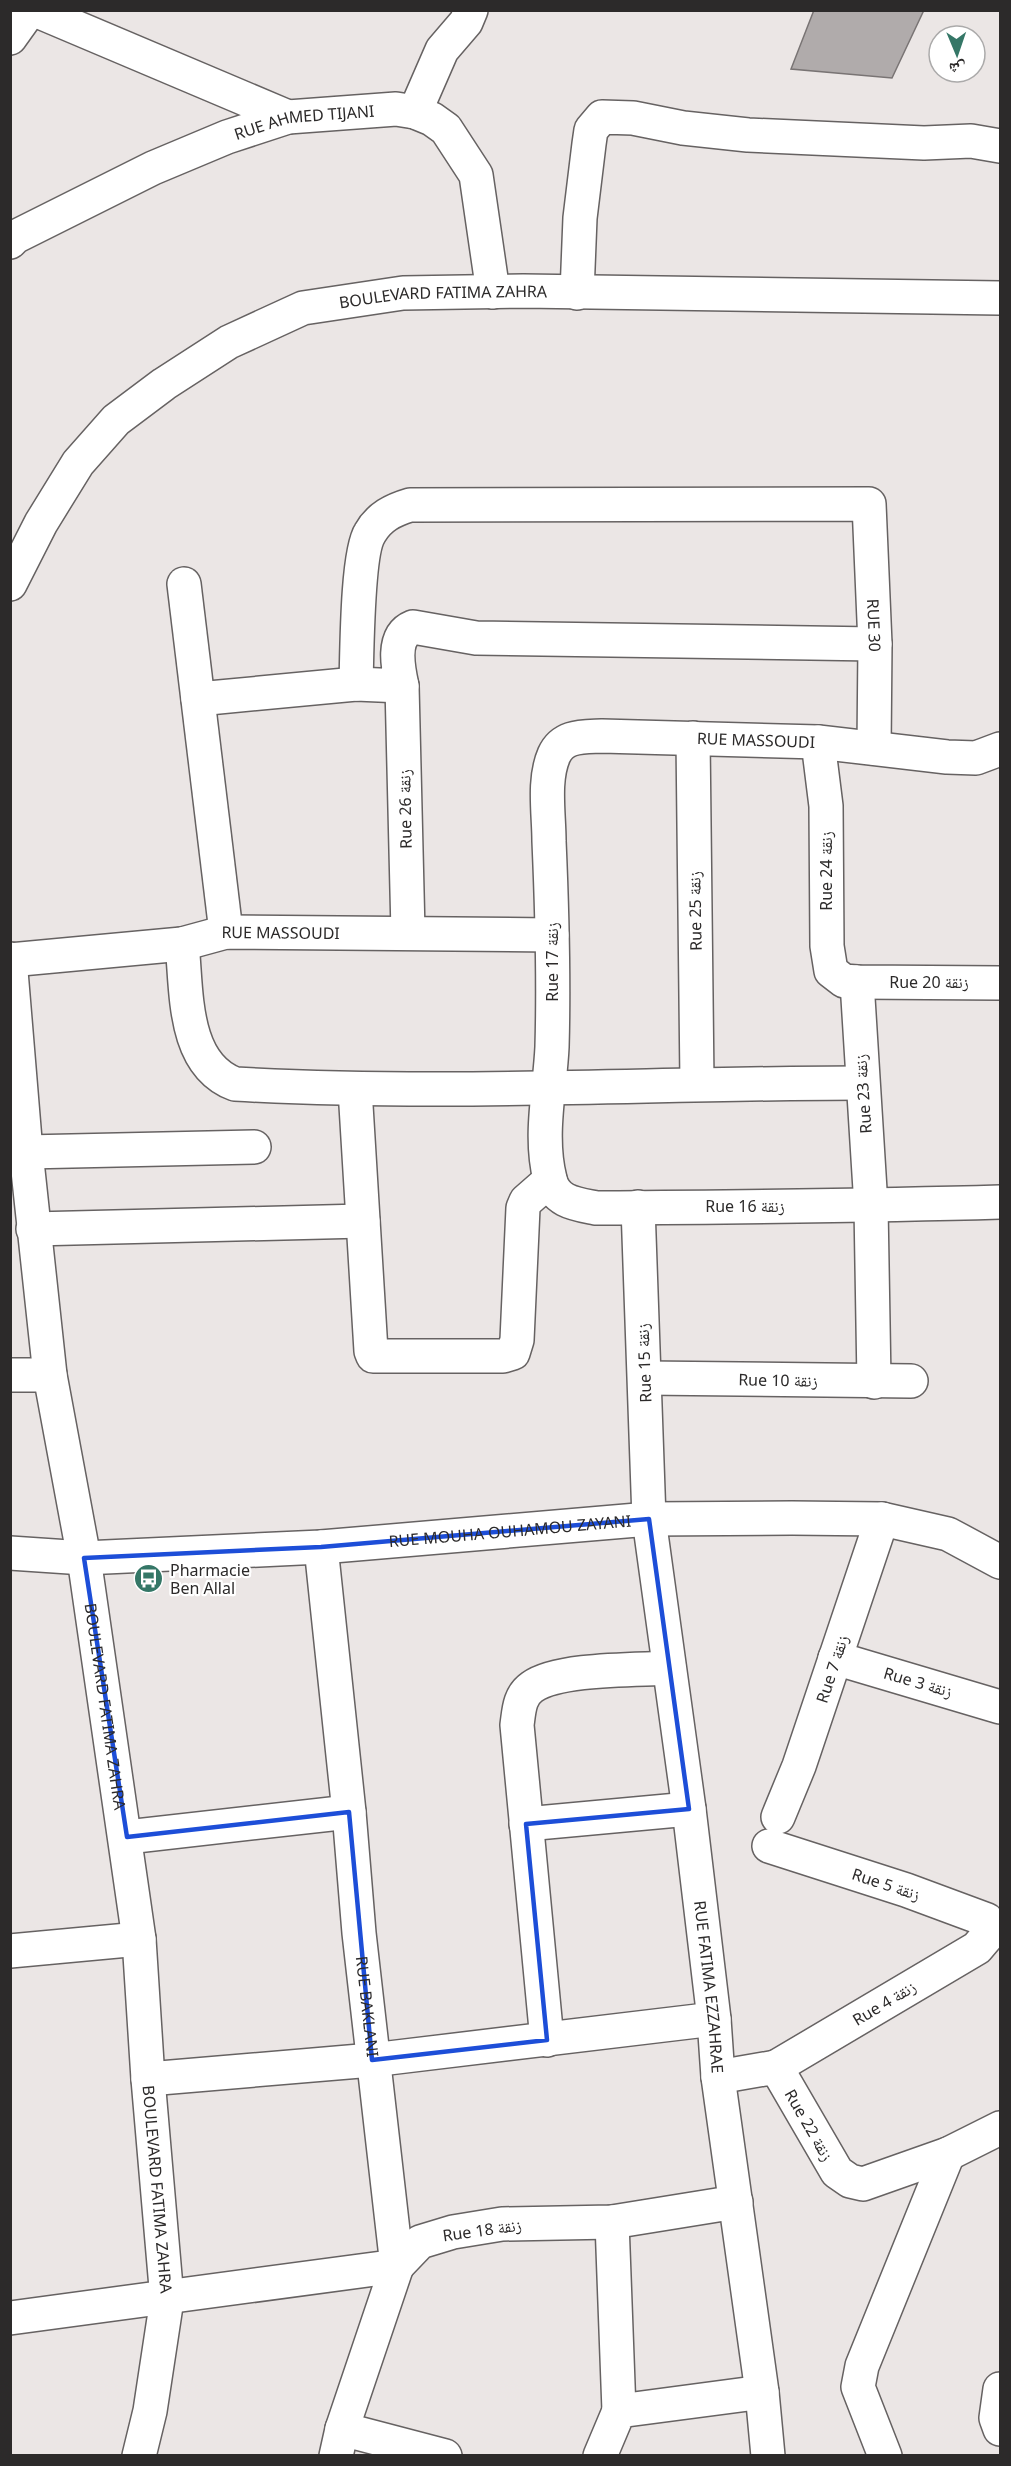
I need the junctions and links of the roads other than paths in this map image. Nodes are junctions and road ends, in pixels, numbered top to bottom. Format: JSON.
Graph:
{"nodes":[{"id":1,"x":30,"y":10,"type":"edge"},
{"id":2,"x":35,"y":10,"type":"edge"},
{"id":3,"x":459,"y":14,"type":"edge"},
{"id":4,"x":10,"y":38,"type":"edge"},
{"id":5,"x":415,"y":112,"type":"junction"},
{"id":6,"x":288,"y":117,"type":"junction"},
{"id":7,"x":1000,"y":146,"type":"edge"},
{"id":8,"x":12,"y":238,"type":"edge"},
{"id":9,"x":493,"y":292,"type":"junction"},
{"id":10,"x":577,"y":293,"type":"junction"},
{"id":11,"x":1000,"y":298,"type":"edge"},
{"id":12,"x":10,"y":584,"type":"edge"},
{"id":13,"x":184,"y":584,"type":"dead end"},
{"id":14,"x":875,"y":644,"type":"junction"},
{"id":15,"x":356,"y":684,"type":"junction"},
{"id":16,"x":402,"y":686,"type":"junction"},
{"id":17,"x":198,"y":699,"type":"junction"},
{"id":18,"x":693,"y":738,"type":"junction"},
{"id":19,"x":818,"y":742,"type":"junction"},
{"id":20,"x":874,"y":748,"type":"junction"},
{"id":21,"x":1000,"y":749,"type":"edge"},
{"id":22,"x":548,"y":792,"type":"joint"},
{"id":23,"x":226,"y":932,"type":"junction"},
{"id":24,"x":408,"y":932,"type":"junction"},
{"id":25,"x":552,"y":935,"type":"junction"},
{"id":26,"x":182,"y":944,"type":"junction"},
{"id":27,"x":11,"y":959,"type":"edge"},
{"id":28,"x":857,"y":982,"type":"junction"},
{"id":29,"x":1000,"y":992,"type":"edge"},
{"id":30,"x":698,"y":1083,"type":"junction"},
{"id":31,"x":861,"y":1083,"type":"junction"},
{"id":32,"x":355,"y":1089,"type":"junction"},
{"id":33,"x":548,"y":1090,"type":"junction"},
{"id":34,"x":254,"y":1147,"type":"dead end"},
{"id":35,"x":26,"y":1152,"type":"junction"},
{"id":36,"x":550,"y":1180,"type":"junction"},
{"id":37,"x":1000,"y":1202,"type":"edge"},
{"id":38,"x":871,"y":1206,"type":"junction"},
{"id":39,"x":638,"y":1207,"type":"junction"},
{"id":40,"x":363,"y":1221,"type":"junction"},
{"id":41,"x":33,"y":1228,"type":"junction"},
{"id":42,"x":10,"y":1375,"type":"edge"},
{"id":43,"x":50,"y":1375,"type":"junction"},
{"id":44,"x":645,"y":1378,"type":"junction"},
{"id":45,"x":911,"y":1381,"type":"dead end"},
{"id":46,"x":874,"y":1382,"type":"junction"},
{"id":47,"x":649,"y":1519,"type":"junction"},
{"id":48,"x":882,"y":1519,"type":"junction"},
{"id":49,"x":321,"y":1548,"type":"junction"},
{"id":50,"x":10,"y":1553,"type":"edge"},
{"id":51,"x":84,"y":1558,"type":"junction"},
{"id":52,"x":1000,"y":1562,"type":"edge"},
{"id":53,"x":835,"y":1658,"type":"junction"},
{"id":54,"x":669,"y":1668,"type":"junction"},
{"id":55,"x":1000,"y":1707,"type":"edge"},
{"id":56,"x":689,"y":1809,"type":"junction"},
{"id":57,"x":350,"y":1812,"type":"junction"},
{"id":58,"x":526,"y":1824,"type":"junction"},
{"id":59,"x":774,"y":1831,"type":"joint"},
{"id":60,"x":127,"y":1837,"type":"junction"},
{"id":61,"x":988,"y":1935,"type":"joint"},
{"id":62,"x":139,"y":1939,"type":"junction"},
{"id":63,"x":10,"y":1951,"type":"edge"},
{"id":64,"x":714,"y":2019,"type":"junction"},
{"id":65,"x":547,"y":2040,"type":"junction"},
{"id":66,"x":372,"y":2060,"type":"junction"},
{"id":67,"x":776,"y":2067,"type":"junction"},
{"id":68,"x":718,"y":2077,"type":"junction"},
{"id":69,"x":148,"y":2079,"type":"junction"},
{"id":70,"x":1000,"y":2128,"type":"edge"},
{"id":71,"x":948,"y":2154,"type":"junction"},
{"id":72,"x":736,"y":2202,"type":"junction"},
{"id":73,"x":612,"y":2222,"type":"junction"},
{"id":74,"x":397,"y":2266,"type":"junction"},
{"id":75,"x":167,"y":2299,"type":"junction"},
{"id":76,"x":10,"y":2318,"type":"edge"},
{"id":77,"x":1000,"y":2389,"type":"edge"},
{"id":78,"x":762,"y":2392,"type":"junction"},
{"id":79,"x":619,"y":2411,"type":"junction"},
{"id":80,"x":1000,"y":2429,"type":"edge"},
{"id":81,"x":339,"y":2442,"type":"edge"},
{"id":82,"x":140,"y":2456,"type":"edge"},
{"id":83,"x":445,"y":2456,"type":"edge"},
{"id":84,"x":600,"y":2456,"type":"edge"},
{"id":85,"x":768,"y":2456,"type":"edge"},
{"id":86,"x":885,"y":2456,"type":"edge"}],
"edges":[{"from":1,"to":4,"type":"street"},
{"from":2,"to":6,"type":"street"},
{"from":3,"to":5,"type":"street"},
{"from":5,"to":6,"type":"street","name":"RUE AHMED TIJANI"},
{"from":5,"to":9,"type":"street","name":"RUE AHMED TIJANI"},
{"from":6,"to":8,"type":"street","name":"RUE AHMED TIJANI"},
{"from":7,"to":10,"type":"street"},
{"from":9,"to":10,"type":"street","name":"BOULEVARD FATIMA ZAHRA"},
{"from":9,"to":12,"type":"street","name":"BOULEVARD FATIMA ZAHRA"},
{"from":10,"to":11,"type":"street","name":"BOULEVARD FATIMA ZAHRA"},
{"from":13,"to":17,"type":"street"},
{"from":14,"to":15,"type":"street","name":"RUE 30"},
{"from":14,"to":16,"type":"street","name":"Rue 26 زنقة"},
{"from":14,"to":20,"type":"street","name":"RUE 30"},
{"from":15,"to":16,"type":"street"},
{"from":15,"to":17,"type":"street"},
{"from":16,"to":24,"type":"street","name":"Rue 26 زنقة"},
{"from":17,"to":23,"type":"street"},
{"from":18,"to":19,"type":"street","name":"RUE MASSOUDI"},
{"from":18,"to":22,"type":"street","name":"RUE MASSOUDI"},
{"from":18,"to":30,"type":"street","name":"Rue 25 زنقة"},
{"from":19,"to":20,"type":"street","name":"RUE MASSOUDI"},
{"from":19,"to":28,"type":"street","name":"Rue 24 زنقة"},
{"from":20,"to":21,"type":"street","name":"RUE MASSOUDI"},
{"from":22,"to":25,"type":"street","name":"Rue 17 زنقة"},
{"from":23,"to":24,"type":"street","name":"RUE MASSOUDI"},
{"from":23,"to":26,"type":"street","name":"RUE MASSOUDI"},
{"from":24,"to":25,"type":"street","name":"RUE MASSOUDI"},
{"from":25,"to":33,"type":"street","name":"Rue 17 زنقة"},
{"from":26,"to":27,"type":"street","name":"RUE MASSOUDI"},
{"from":26,"to":32,"type":"street"},
{"from":27,"to":35,"type":"street","name":"BOULEVARD FATIMA ZAHRA"},
{"from":28,"to":29,"type":"street","name":"Rue 20 زنقة"},
{"from":28,"to":31,"type":"street","name":"Rue 23 زنقة"},
{"from":30,"to":31,"type":"street"},
{"from":30,"to":33,"type":"street"},
{"from":31,"to":38,"type":"street","name":"Rue 23 زنقة"},
{"from":32,"to":33,"type":"street"},
{"from":32,"to":40,"type":"street"},
{"from":33,"to":36,"type":"street","name":"Rue 17 زنقة"},
{"from":34,"to":35,"type":"street"},
{"from":35,"to":41,"type":"street","name":"BOULEVARD FATIMA ZAHRA"},
{"from":36,"to":39,"type":"street","name":"Rue 16 زنقة"},
{"from":36,"to":40,"type":"street"},
{"from":37,"to":38,"type":"street","name":"Rue 16 زنقة"},
{"from":38,"to":39,"type":"street","name":"Rue 16 زنقة"},
{"from":38,"to":46,"type":"street","name":"Rue 23 زنقة"},
{"from":39,"to":44,"type":"street","name":"Rue 15 زنقة"},
{"from":40,"to":41,"type":"street"},
{"from":41,"to":43,"type":"street","name":"BOULEVARD FATIMA ZAHRA"},
{"from":42,"to":43,"type":"street"},
{"from":43,"to":51,"type":"street","name":"BOULEVARD FATIMA ZAHRA"},
{"from":44,"to":46,"type":"street","name":"Rue 10 زنقة"},
{"from":44,"to":47,"type":"street","name":"Rue 15 زنقة"},
{"from":45,"to":46,"type":"street","name":"Rue 10 زنقة"},
{"from":47,"to":48,"type":"street","name":"RUE MOUHA OUHAMOU ZAYANI"},
{"from":47,"to":49,"type":"street","name":"RUE MOUHA OUHAMOU ZAYANI"},
{"from":47,"to":54,"type":"street","name":"RUE FATIMA EZZAHRAE"},
{"from":48,"to":52,"type":"street","name":"RUE MOUHA OUHAMOU ZAYANI"},
{"from":48,"to":53,"type":"street","name":"Rue 7 زنقة"},
{"from":49,"to":51,"type":"street","name":"RUE MOUHA OUHAMOU ZAYANI"},
{"from":49,"to":57,"type":"street","name":"RUE BAKLANI"},
{"from":50,"to":51,"type":"street","name":"RUE MOUHA OUHAMOU ZAYANI"},
{"from":51,"to":60,"type":"street","name":"BOULEVARD FATIMA ZAHRA"},
{"from":53,"to":55,"type":"street","name":"Rue 3 زنقة"},
{"from":53,"to":59,"type":"street","name":"Rue 7 زنقة"},
{"from":54,"to":56,"type":"street","name":"RUE FATIMA EZZAHRAE"},
{"from":54,"to":58,"type":"street"},
{"from":56,"to":58,"type":"street"},
{"from":56,"to":64,"type":"street","name":"RUE FATIMA EZZAHRAE"},
{"from":57,"to":60,"type":"street"},
{"from":57,"to":66,"type":"street","name":"RUE BAKLANI"},
{"from":58,"to":65,"type":"street"},
{"from":59,"to":61,"type":"street","name":"Rue 5 زنقة"},
{"from":60,"to":62,"type":"street","name":"BOULEVARD FATIMA ZAHRA"},
{"from":61,"to":67,"type":"street","name":"Rue 4 زنقة"},
{"from":62,"to":63,"type":"street"},
{"from":62,"to":69,"type":"street","name":"BOULEVARD FATIMA ZAHRA"},
{"from":64,"to":65,"type":"street"},
{"from":64,"to":68,"type":"street","name":"RUE FATIMA EZZAHRAE"},
{"from":65,"to":66,"type":"street"},
{"from":66,"to":69,"type":"street"},
{"from":66,"to":74,"type":"street","name":"RUE BAKLANI"},
{"from":67,"to":68,"type":"street"},
{"from":67,"to":71,"type":"street","name":"Rue 22 زنقة"},
{"from":68,"to":72,"type":"street","name":"RUE FATIMA EZZAHRAE"},
{"from":69,"to":75,"type":"street","name":"BOULEVARD FATIMA ZAHRA"},
{"from":70,"to":71,"type":"street","name":"Rue 22 زنقة"},
{"from":71,"to":86,"type":"street"},
{"from":72,"to":73,"type":"street","name":"Rue 18 زنقة"},
{"from":72,"to":78,"type":"street","name":"RUE FATIMA EZZAHRAE"},
{"from":73,"to":74,"type":"street","name":"Rue 18 زنقة"},
{"from":73,"to":79,"type":"street"},
{"from":74,"to":75,"type":"street"},
{"from":74,"to":81,"type":"street","name":"RUE BAKLANI"},
{"from":75,"to":76,"type":"street"},
{"from":75,"to":82,"type":"street","name":"BOULEVARD FATIMA ZAHRA"},
{"from":77,"to":80,"type":"street"},
{"from":78,"to":79,"type":"street"},
{"from":78,"to":85,"type":"street","name":"RUE FATIMA EZZAHRAE"},
{"from":79,"to":84,"type":"street"},
{"from":81,"to":83,"type":"street"}]}
